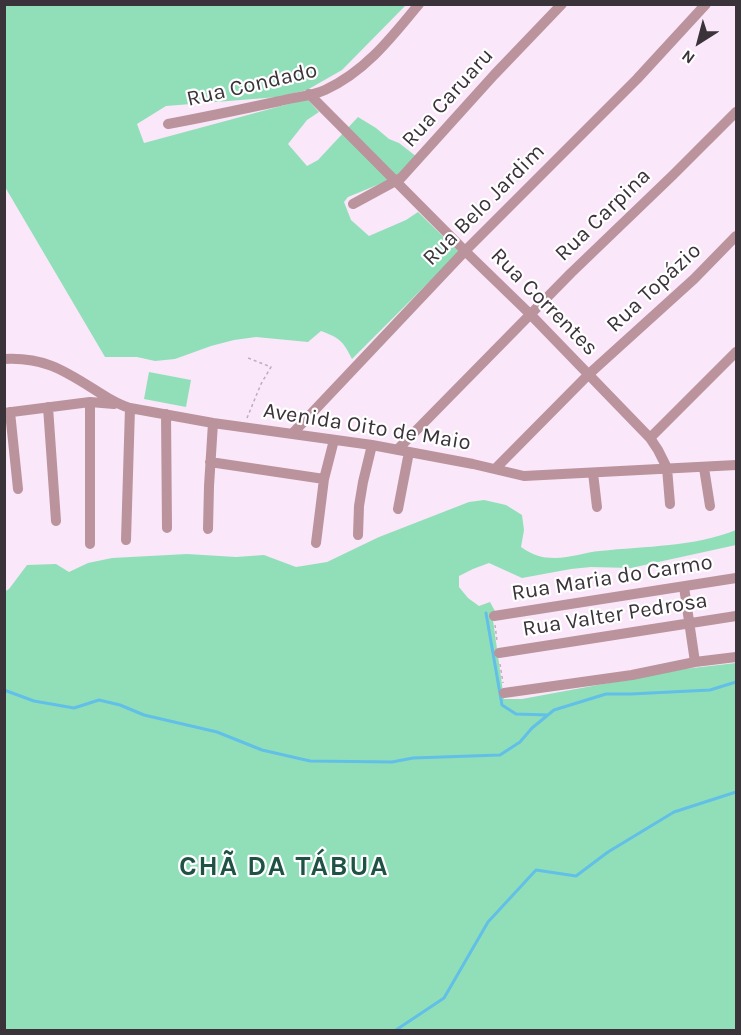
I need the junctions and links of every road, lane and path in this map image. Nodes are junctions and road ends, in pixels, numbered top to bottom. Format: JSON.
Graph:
{"nodes":[{"id":1,"x":419,"y":4,"type":"edge"},
{"id":2,"x":562,"y":4,"type":"edge"},
{"id":3,"x":706,"y":4,"type":"edge"},
{"id":4,"x":309,"y":94,"type":"junction"},
{"id":5,"x":736,"y":112,"type":"edge"},
{"id":6,"x":168,"y":124,"type":"dead end"},
{"id":7,"x":395,"y":182,"type":"junction"},
{"id":8,"x":353,"y":204,"type":"dead end"},
{"id":9,"x":736,"y":236,"type":"edge"},
{"id":10,"x":465,"y":251,"type":"junction"},
{"id":11,"x":530,"y":314,"type":"junction"},
{"id":12,"x":736,"y":352,"type":"edge"},
{"id":13,"x":248,"y":358,"type":"dead end"},
{"id":14,"x":4,"y":359,"type":"edge"},
{"id":15,"x":589,"y":374,"type":"junction"},
{"id":16,"x":90,"y":402,"type":"junction"},
{"id":17,"x":117,"y":405,"type":"junction"},
{"id":18,"x":48,"y":407,"type":"junction"},
{"id":19,"x":129,"y":408,"type":"junction"},
{"id":20,"x":7,"y":412,"type":"edge"},
{"id":21,"x":166,"y":414,"type":"junction"},
{"id":22,"x":213,"y":423,"type":"junction"},
{"id":23,"x":243,"y":427,"type":"junction"},
{"id":24,"x":292,"y":434,"type":"junction"},
{"id":25,"x":650,"y":438,"type":"junction"},
{"id":26,"x":334,"y":440,"type":"junction"},
{"id":27,"x":372,"y":445,"type":"junction"},
{"id":28,"x":397,"y":450,"type":"junction"},
{"id":29,"x":409,"y":452,"type":"junction"},
{"id":30,"x":210,"y":462,"type":"junction"},
{"id":31,"x":736,"y":465,"type":"edge"},
{"id":32,"x":667,"y":468,"type":"junction"},
{"id":33,"x":704,"y":468,"type":"junction"},
{"id":34,"x":495,"y":469,"type":"junction"},
{"id":35,"x":593,"y":473,"type":"junction"},
{"id":36,"x":324,"y":479,"type":"junction"},
{"id":37,"x":18,"y":489,"type":"dead end"},
{"id":38,"x":670,"y":504,"type":"dead end"},
{"id":39,"x":710,"y":506,"type":"dead end"},
{"id":40,"x":597,"y":507,"type":"dead end"},
{"id":41,"x":398,"y":508,"type":"dead end"},
{"id":42,"x":56,"y":521,"type":"dead end"},
{"id":43,"x":167,"y":528,"type":"dead end"},
{"id":44,"x":208,"y":529,"type":"dead end"},
{"id":45,"x":358,"y":535,"type":"dead end"},
{"id":46,"x":126,"y":540,"type":"dead end"},
{"id":47,"x":316,"y":543,"type":"dead end"},
{"id":48,"x":90,"y":544,"type":"dead end"},
{"id":49,"x":736,"y":578,"type":"edge"},
{"id":50,"x":684,"y":586,"type":"junction"},
{"id":51,"x":494,"y":616,"type":"dead end"},
{"id":52,"x":736,"y":616,"type":"edge"},
{"id":53,"x":689,"y":624,"type":"junction"},
{"id":54,"x":499,"y":653,"type":"dead end"},
{"id":55,"x":736,"y":657,"type":"edge"},
{"id":56,"x":695,"y":662,"type":"junction"},
{"id":57,"x":504,"y":693,"type":"dead end"}],
"edges":[{"from":1,"to":4,"type":"street","name":"Rua Condado"},
{"from":2,"to":7,"type":"street","name":"Rua Caruaru"},
{"from":3,"to":10,"type":"street","name":"Rua Belo Jardim"},
{"from":4,"to":6,"type":"street","name":"Rua Condado"},
{"from":4,"to":7,"type":"street","name":"Rua Correntes"},
{"from":5,"to":11,"type":"street","name":"Rua Carpina"},
{"from":7,"to":8,"type":"street","name":"Rua Caruaru"},
{"from":7,"to":10,"type":"street","name":"Rua Correntes"},
{"from":9,"to":15,"type":"street","name":"Rua Topázio"},
{"from":10,"to":11,"type":"street","name":"Rua Correntes"},
{"from":10,"to":24,"type":"street","name":"Rua Belo Jardim"},
{"from":11,"to":15,"type":"street","name":"Rua Correntes"},
{"from":11,"to":28,"type":"street","name":"Rua Carpina"},
{"from":12,"to":25,"type":"street"},
{"from":13,"to":23,"type":"path"},
{"from":14,"to":17,"type":"street","name":"Avenida Oito de Maio"},
{"from":15,"to":25,"type":"street","name":"Rua Correntes"},
{"from":15,"to":34,"type":"street","name":"Rua Topázio"},
{"from":16,"to":17,"type":"street"},
{"from":16,"to":18,"type":"street"},
{"from":16,"to":48,"type":"street"},
{"from":17,"to":19,"type":"street","name":"Avenida Oito de Maio"},
{"from":18,"to":20,"type":"street"},
{"from":18,"to":42,"type":"street"},
{"from":19,"to":21,"type":"street","name":"Avenida Oito de Maio"},
{"from":19,"to":46,"type":"street"},
{"from":20,"to":37,"type":"street"},
{"from":21,"to":22,"type":"street","name":"Avenida Oito de Maio"},
{"from":21,"to":43,"type":"street"},
{"from":22,"to":23,"type":"street","name":"Avenida Oito de Maio"},
{"from":22,"to":30,"type":"street"},
{"from":23,"to":24,"type":"street","name":"Avenida Oito de Maio"},
{"from":24,"to":26,"type":"street","name":"Avenida Oito de Maio"},
{"from":25,"to":32,"type":"street","name":"Rua Correntes"},
{"from":26,"to":27,"type":"street","name":"Avenida Oito de Maio"},
{"from":26,"to":36,"type":"street"},
{"from":27,"to":28,"type":"street","name":"Avenida Oito de Maio"},
{"from":27,"to":45,"type":"street"},
{"from":28,"to":29,"type":"street","name":"Avenida Oito de Maio"},
{"from":29,"to":34,"type":"street","name":"Avenida Oito de Maio"},
{"from":29,"to":41,"type":"street"},
{"from":30,"to":36,"type":"street"},
{"from":30,"to":44,"type":"street"},
{"from":31,"to":33,"type":"street","name":"Avenida Oito de Maio"},
{"from":32,"to":33,"type":"street","name":"Avenida Oito de Maio"},
{"from":32,"to":35,"type":"street","name":"Avenida Oito de Maio"},
{"from":32,"to":38,"type":"street"},
{"from":33,"to":39,"type":"street"},
{"from":34,"to":35,"type":"street","name":"Avenida Oito de Maio"},
{"from":35,"to":40,"type":"street"},
{"from":36,"to":47,"type":"street"},
{"from":49,"to":50,"type":"street","name":"Rua Maria do Carmo"},
{"from":50,"to":51,"type":"street","name":"Rua Maria do Carmo"},
{"from":50,"to":53,"type":"street"},
{"from":52,"to":53,"type":"street","name":"Rua Valter Pedrosa"},
{"from":53,"to":54,"type":"street","name":"Rua Valter Pedrosa"},
{"from":53,"to":56,"type":"street"},
{"from":55,"to":56,"type":"street"},
{"from":56,"to":57,"type":"street"}]}
